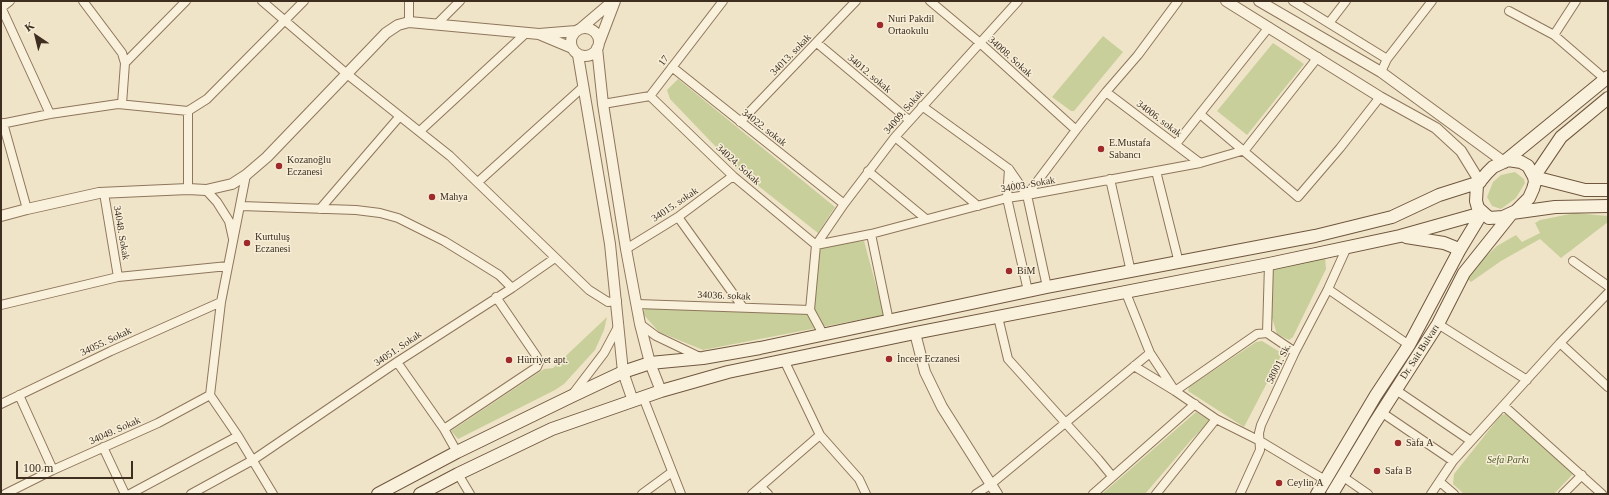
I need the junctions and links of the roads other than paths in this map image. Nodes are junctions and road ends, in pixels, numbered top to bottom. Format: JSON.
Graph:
{"nodes":[{"id":1,"x":10,"y":1,"type":"edge"},
{"id":2,"x":83,"y":1,"type":"edge"},
{"id":3,"x":186,"y":1,"type":"edge"},
{"id":4,"x":262,"y":1,"type":"edge"},
{"id":5,"x":304,"y":1,"type":"edge"},
{"id":6,"x":409,"y":1,"type":"edge"},
{"id":7,"x":460,"y":1,"type":"edge"},
{"id":8,"x":614,"y":1,"type":"edge"},
{"id":9,"x":723,"y":1,"type":"edge"},
{"id":10,"x":856,"y":1,"type":"edge"},
{"id":11,"x":930,"y":1,"type":"edge"},
{"id":12,"x":1018,"y":1,"type":"edge"},
{"id":13,"x":1178,"y":1,"type":"edge"},
{"id":14,"x":1226,"y":1,"type":"edge"},
{"id":15,"x":1259,"y":1,"type":"edge"},
{"id":16,"x":1293,"y":1,"type":"edge"},
{"id":17,"x":1346,"y":1,"type":"edge"},
{"id":18,"x":1432,"y":1,"type":"edge"},
{"id":19,"x":1576,"y":1,"type":"edge"},
{"id":20,"x":1,"y":7,"type":"edge"},
{"id":21,"x":1509,"y":11,"type":"dead end"},
{"id":22,"x":285,"y":20,"type":"junction"},
{"id":23,"x":409,"y":22,"type":"junction"},
{"id":24,"x":1329,"y":23,"type":"junction"},
{"id":25,"x":436,"y":25,"type":"junction"},
{"id":26,"x":1269,"y":27,"type":"junction"},
{"id":27,"x":578,"y":30,"type":"junction"},
{"id":28,"x":526,"y":33,"type":"junction"},
{"id":29,"x":539,"y":34,"type":"junction"},
{"id":30,"x":1554,"y":35,"type":"junction"},
{"id":31,"x":979,"y":42,"type":"junction"},
{"id":32,"x":817,"y":43,"type":"junction"},
{"id":33,"x":598,"y":46,"type":"junction"},
{"id":34,"x":575,"y":52,"type":"junction"},
{"id":35,"x":1318,"y":57,"type":"junction"},
{"id":36,"x":1386,"y":59,"type":"junction"},
{"id":37,"x":125,"y":63,"type":"junction"},
{"id":38,"x":672,"y":67,"type":"junction"},
{"id":39,"x":1381,"y":72,"type":"junction"},
{"id":40,"x":347,"y":74,"type":"junction"},
{"id":41,"x":1607,"y":78,"type":"edge"},
{"id":42,"x":583,"y":87,"type":"junction"},
{"id":43,"x":1106,"y":92,"type":"junction"},
{"id":44,"x":650,"y":96,"type":"junction"},
{"id":45,"x":1380,"y":97,"type":"junction"},
{"id":46,"x":1608,"y":98,"type":"edge"},
{"id":47,"x":122,"y":104,"type":"junction"},
{"id":48,"x":603,"y":104,"type":"junction"},
{"id":49,"x":922,"y":106,"type":"junction"},
{"id":50,"x":188,"y":111,"type":"junction"},
{"id":51,"x":50,"y":114,"type":"junction"},
{"id":52,"x":1200,"y":114,"type":"junction"},
{"id":53,"x":400,"y":116,"type":"junction"},
{"id":54,"x":909,"y":120,"type":"junction"},
{"id":55,"x":740,"y":122,"type":"junction"},
{"id":56,"x":2,"y":124,"type":"edge"},
{"id":57,"x":1076,"y":130,"type":"junction"},
{"id":58,"x":420,"y":131,"type":"junction"},
{"id":59,"x":895,"y":137,"type":"junction"},
{"id":60,"x":1176,"y":144,"type":"junction"},
{"id":61,"x":1245,"y":150,"type":"junction"},
{"id":62,"x":1504,"y":162,"type":"junction"},
{"id":63,"x":1200,"y":163,"type":"junction"},
{"id":64,"x":1009,"y":169,"type":"junction"},
{"id":65,"x":868,"y":171,"type":"junction"},
{"id":66,"x":1156,"y":171,"type":"junction"},
{"id":67,"x":246,"y":175,"type":"junction"},
{"id":68,"x":733,"y":176,"type":"junction"},
{"id":69,"x":1534,"y":176,"type":"junction"},
{"id":70,"x":1110,"y":179,"type":"junction"},
{"id":71,"x":478,"y":182,"type":"junction"},
{"id":72,"x":1480,"y":182,"type":"junction"},
{"id":73,"x":188,"y":189,"type":"junction"},
{"id":74,"x":206,"y":190,"type":"junction"},
{"id":75,"x":1608,"y":190,"type":"edge"},
{"id":76,"x":104,"y":192,"type":"junction"},
{"id":77,"x":1027,"y":196,"type":"junction"},
{"id":78,"x":1007,"y":198,"type":"junction"},
{"id":79,"x":844,"y":204,"type":"junction"},
{"id":80,"x":241,"y":206,"type":"junction"},
{"id":81,"x":978,"y":206,"type":"junction"},
{"id":82,"x":1608,"y":206,"type":"edge"},
{"id":83,"x":27,"y":209,"type":"junction"},
{"id":84,"x":320,"y":209,"type":"junction"},
{"id":85,"x":1482,"y":213,"type":"junction"},
{"id":86,"x":1512,"y":213,"type":"junction"},
{"id":87,"x":1,"y":216,"type":"edge"},
{"id":88,"x":678,"y":217,"type":"junction"},
{"id":89,"x":926,"y":219,"type":"junction"},
{"id":90,"x":871,"y":234,"type":"junction"},
{"id":91,"x":1400,"y":236,"type":"junction"},
{"id":92,"x":234,"y":242,"type":"junction"},
{"id":93,"x":816,"y":245,"type":"junction"},
{"id":94,"x":1347,"y":247,"type":"junction"},
{"id":95,"x":626,"y":249,"type":"junction"},
{"id":96,"x":1459,"y":250,"type":"junction"},
{"id":97,"x":555,"y":258,"type":"junction"},
{"id":98,"x":1573,"y":261,"type":"dead end"},
{"id":99,"x":1179,"y":262,"type":"junction"},
{"id":100,"x":1269,"y":264,"type":"junction"},
{"id":101,"x":228,"y":266,"type":"junction"},
{"id":102,"x":1131,"y":272,"type":"junction"},
{"id":103,"x":118,"y":277,"type":"junction"},
{"id":104,"x":1608,"y":286,"type":"edge"},
{"id":105,"x":1047,"y":287,"type":"junction"},
{"id":106,"x":512,"y":288,"type":"junction"},
{"id":107,"x":1328,"y":289,"type":"junction"},
{"id":108,"x":1028,"y":291,"type":"junction"},
{"id":109,"x":1126,"y":293,"type":"junction"},
{"id":110,"x":1608,"y":294,"type":"edge"},
{"id":111,"x":496,"y":297,"type":"junction"},
{"id":112,"x":617,"y":301,"type":"junction"},
{"id":113,"x":221,"y":302,"type":"junction"},
{"id":114,"x":637,"y":304,"type":"junction"},
{"id":115,"x":1,"y":305,"type":"edge"},
{"id":116,"x":742,"y":306,"type":"junction"},
{"id":117,"x":810,"y":310,"type":"junction"},
{"id":118,"x":998,"y":317,"type":"junction"},
{"id":119,"x":889,"y":321,"type":"junction"},
{"id":120,"x":640,"y":324,"type":"junction"},
{"id":121,"x":1438,"y":324,"type":"junction"},
{"id":122,"x":619,"y":325,"type":"junction"},
{"id":123,"x":915,"y":333,"type":"junction"},
{"id":124,"x":1267,"y":333,"type":"junction"},
{"id":125,"x":823,"y":334,"type":"junction"},
{"id":126,"x":1560,"y":343,"type":"junction"},
{"id":127,"x":1409,"y":345,"type":"junction"},
{"id":128,"x":1295,"y":352,"type":"junction"},
{"id":129,"x":1150,"y":353,"type":"junction"},
{"id":130,"x":703,"y":358,"type":"junction"},
{"id":131,"x":784,"y":360,"type":"junction"},
{"id":132,"x":397,"y":362,"type":"junction"},
{"id":133,"x":650,"y":363,"type":"junction"},
{"id":134,"x":1134,"y":366,"type":"junction"},
{"id":135,"x":623,"y":372,"type":"junction"},
{"id":136,"x":1527,"y":380,"type":"junction"},
{"id":137,"x":1608,"y":387,"type":"edge"},
{"id":138,"x":1396,"y":390,"type":"junction"},
{"id":139,"x":661,"y":391,"type":"junction"},
{"id":140,"x":1175,"y":391,"type":"junction"},
{"id":141,"x":19,"y":395,"type":"junction"},
{"id":142,"x":210,"y":395,"type":"junction"},
{"id":143,"x":570,"y":397,"type":"junction"},
{"id":144,"x":638,"y":399,"type":"junction"},
{"id":145,"x":1,"y":404,"type":"edge"},
{"id":146,"x":1195,"y":404,"type":"junction"},
{"id":147,"x":1504,"y":406,"type":"junction"},
{"id":148,"x":1381,"y":412,"type":"junction"},
{"id":149,"x":1216,"y":419,"type":"junction"},
{"id":150,"x":1066,"y":423,"type":"junction"},
{"id":151,"x":444,"y":429,"type":"junction"},
{"id":152,"x":820,"y":435,"type":"junction"},
{"id":153,"x":238,"y":436,"type":"junction"},
{"id":154,"x":1260,"y":442,"type":"junction"},
{"id":155,"x":1472,"y":442,"type":"junction"},
{"id":156,"x":103,"y":447,"type":"junction"},
{"id":157,"x":457,"y":452,"type":"junction"},
{"id":158,"x":253,"y":460,"type":"junction"},
{"id":159,"x":1453,"y":461,"type":"junction"},
{"id":160,"x":53,"y":470,"type":"junction"},
{"id":161,"x":672,"y":472,"type":"junction"},
{"id":162,"x":458,"y":474,"type":"junction"},
{"id":163,"x":1582,"y":475,"type":"junction"},
{"id":164,"x":1112,"y":476,"type":"junction"},
{"id":165,"x":1342,"y":476,"type":"junction"},
{"id":166,"x":1325,"y":480,"type":"junction"},
{"id":167,"x":1440,"y":482,"type":"junction"},
{"id":168,"x":990,"y":485,"type":"junction"},
{"id":169,"x":761,"y":486,"type":"junction"},
{"id":170,"x":140,"y":492,"type":"edge"},
{"id":171,"x":5,"y":494,"type":"edge"},
{"id":172,"x":125,"y":494,"type":"edge"},
{"id":173,"x":130,"y":494,"type":"edge"},
{"id":174,"x":191,"y":494,"type":"edge"},
{"id":175,"x":273,"y":494,"type":"edge"},
{"id":176,"x":378,"y":494,"type":"edge"},
{"id":177,"x":420,"y":494,"type":"edge"},
{"id":178,"x":470,"y":494,"type":"edge"},
{"id":179,"x":642,"y":494,"type":"edge"},
{"id":180,"x":681,"y":494,"type":"edge"},
{"id":181,"x":752,"y":494,"type":"edge"},
{"id":182,"x":768,"y":494,"type":"edge"},
{"id":183,"x":866,"y":494,"type":"edge"},
{"id":184,"x":976,"y":494,"type":"edge"},
{"id":185,"x":996,"y":494,"type":"edge"},
{"id":186,"x":1092,"y":494,"type":"edge"},
{"id":187,"x":1156,"y":494,"type":"edge"},
{"id":188,"x":1240,"y":494,"type":"edge"},
{"id":189,"x":1317,"y":494,"type":"edge"},
{"id":190,"x":1332,"y":494,"type":"edge"},
{"id":191,"x":1368,"y":494,"type":"edge"},
{"id":192,"x":1432,"y":494,"type":"edge"},
{"id":193,"x":1454,"y":494,"type":"edge"},
{"id":194,"x":1563,"y":494,"type":"edge"},
{"id":195,"x":1602,"y":494,"type":"edge"}],
"edges":[{"from":1,"to":20,"type":"street"},
{"from":2,"to":37,"type":"street"},
{"from":3,"to":37,"type":"street"},
{"from":4,"to":22,"type":"street"},
{"from":5,"to":22,"type":"street"},
{"from":6,"to":23,"type":"street"},
{"from":7,"to":25,"type":"street"},
{"from":8,"to":27,"type":"street"},
{"from":8,"to":33,"type":"street"},
{"from":9,"to":38,"type":"street","name":"17"},
{"from":10,"to":32,"type":"street","name":"34013. sokak"},
{"from":11,"to":31,"type":"street","name":"34008. Sokak"},
{"from":12,"to":31,"type":"street","name":"34009. Sokak"},
{"from":13,"to":43,"type":"street"},
{"from":14,"to":26,"type":"street"},
{"from":15,"to":39,"type":"street"},
{"from":16,"to":24,"type":"street"},
{"from":17,"to":24,"type":"street"},
{"from":18,"to":36,"type":"street"},
{"from":19,"to":30,"type":"street"},
{"from":20,"to":51,"type":"street"},
{"from":21,"to":30,"type":"street"},
{"from":22,"to":40,"type":"street"},
{"from":22,"to":50,"type":"street"},
{"from":23,"to":25,"type":"street"},
{"from":23,"to":40,"type":"street"},
{"from":24,"to":36,"type":"street"},
{"from":25,"to":28,"type":"street"},
{"from":26,"to":35,"type":"street"},
{"from":26,"to":52,"type":"street"},
{"from":27,"to":29,"type":"street"},
{"from":27,"to":33,"type":"street"},
{"from":27,"to":34,"type":"street"},
{"from":28,"to":29,"type":"street"},
{"from":28,"to":58,"type":"street"},
{"from":29,"to":34,"type":"street"},
{"from":30,"to":41,"type":"street"},
{"from":31,"to":49,"type":"street","name":"34009. Sokak"},
{"from":31,"to":57,"type":"street","name":"34008. Sokak"},
{"from":32,"to":54,"type":"street","name":"34012. sokak"},
{"from":32,"to":55,"type":"street","name":"34013. sokak"},
{"from":33,"to":34,"type":"street"},
{"from":33,"to":48,"type":"street"},
{"from":34,"to":42,"type":"street"},
{"from":35,"to":45,"type":"street"},
{"from":35,"to":61,"type":"street"},
{"from":36,"to":39,"type":"street"},
{"from":37,"to":47,"type":"street"},
{"from":38,"to":44,"type":"street","name":"17"},
{"from":38,"to":55,"type":"street","name":"34022. sokak"},
{"from":39,"to":62,"type":"street"},
{"from":40,"to":53,"type":"street"},
{"from":40,"to":67,"type":"street"},
{"from":41,"to":62,"type":"main road"},
{"from":42,"to":71,"type":"street"},
{"from":42,"to":112,"type":"street"},
{"from":43,"to":57,"type":"street"},
{"from":43,"to":60,"type":"street","name":"34006. sokak"},
{"from":44,"to":48,"type":"street"},
{"from":44,"to":68,"type":"street","name":"34024. Sokak"},
{"from":45,"to":61,"type":"street"},
{"from":45,"to":72,"type":"street"},
{"from":46,"to":69,"type":"main road"},
{"from":47,"to":50,"type":"street"},
{"from":47,"to":51,"type":"street"},
{"from":48,"to":95,"type":"street"},
{"from":49,"to":54,"type":"street","name":"34009. Sokak"},
{"from":49,"to":64,"type":"street"},
{"from":50,"to":73,"type":"street"},
{"from":51,"to":56,"type":"street"},
{"from":52,"to":60,"type":"street"},
{"from":52,"to":61,"type":"street"},
{"from":53,"to":58,"type":"street"},
{"from":53,"to":84,"type":"street"},
{"from":54,"to":59,"type":"street","name":"34009. Sokak"},
{"from":55,"to":79,"type":"street","name":"34022. sokak"},
{"from":56,"to":83,"type":"street"},
{"from":57,"to":77,"type":"street"},
{"from":58,"to":71,"type":"street"},
{"from":59,"to":65,"type":"street","name":"34009. Sokak"},
{"from":59,"to":81,"type":"street"},
{"from":60,"to":63,"type":"street","name":"34006. sokak"},
{"from":61,"to":63,"type":"street","name":"34003. Sokak"},
{"from":62,"to":69,"type":"main road"},
{"from":62,"to":72,"type":"main road"},
{"from":63,"to":66,"type":"street","name":"34003. Sokak"},
{"from":64,"to":77,"type":"street"},
{"from":64,"to":78,"type":"street"},
{"from":65,"to":79,"type":"street","name":"34009. Sokak"},
{"from":65,"to":89,"type":"street"},
{"from":66,"to":70,"type":"street","name":"34003. Sokak"},
{"from":66,"to":99,"type":"street"},
{"from":67,"to":74,"type":"street"},
{"from":67,"to":80,"type":"street"},
{"from":68,"to":88,"type":"street","name":"34015. sokak"},
{"from":68,"to":93,"type":"street","name":"34024. Sokak"},
{"from":69,"to":75,"type":"main road"},
{"from":69,"to":86,"type":"main road"},
{"from":70,"to":77,"type":"street","name":"34003. Sokak"},
{"from":70,"to":102,"type":"street"},
{"from":71,"to":97,"type":"street"},
{"from":72,"to":85,"type":"main road"},
{"from":72,"to":99,"type":"main road"},
{"from":73,"to":74,"type":"street"},
{"from":73,"to":76,"type":"street"},
{"from":74,"to":92,"type":"street"},
{"from":76,"to":83,"type":"street"},
{"from":76,"to":103,"type":"street","name":"34048. Sokak"},
{"from":77,"to":78,"type":"street","name":"34003. Sokak"},
{"from":77,"to":105,"type":"street"},
{"from":78,"to":81,"type":"street","name":"34003. Sokak"},
{"from":78,"to":108,"type":"street"},
{"from":79,"to":93,"type":"street","name":"34009. Sokak"},
{"from":80,"to":84,"type":"street"},
{"from":80,"to":92,"type":"street"},
{"from":81,"to":89,"type":"street","name":"34003. Sokak"},
{"from":82,"to":86,"type":"main road"},
{"from":83,"to":87,"type":"street"},
{"from":84,"to":106,"type":"street"},
{"from":85,"to":86,"type":"main road"},
{"from":85,"to":91,"type":"main road"},
{"from":85,"to":96,"type":"main road","name":"Dr. Sait Bulvarı"},
{"from":86,"to":121,"type":"main road","name":"Dr. Sait Bulvarı"},
{"from":88,"to":95,"type":"street","name":"34015. sokak"},
{"from":88,"to":116,"type":"street"},
{"from":89,"to":90,"type":"street","name":"34003. Sokak"},
{"from":90,"to":93,"type":"street","name":"34003. Sokak"},
{"from":90,"to":119,"type":"street"},
{"from":91,"to":94,"type":"main road"},
{"from":91,"to":96,"type":"main road"},
{"from":92,"to":101,"type":"street"},
{"from":93,"to":117,"type":"street"},
{"from":94,"to":100,"type":"main road"},
{"from":94,"to":107,"type":"street","name":"58001. Sk."},
{"from":95,"to":114,"type":"street"},
{"from":96,"to":127,"type":"main road","name":"Dr. Sait Bulvarı"},
{"from":97,"to":106,"type":"street","name":"34051. Sokak"},
{"from":97,"to":112,"type":"street"},
{"from":98,"to":104,"type":"street"},
{"from":99,"to":102,"type":"main road"},
{"from":100,"to":109,"type":"main road"},
{"from":100,"to":124,"type":"street"},
{"from":101,"to":103,"type":"street"},
{"from":101,"to":113,"type":"street"},
{"from":102,"to":105,"type":"main road"},
{"from":103,"to":115,"type":"street"},
{"from":105,"to":108,"type":"main road"},
{"from":106,"to":111,"type":"street","name":"34051. Sokak"},
{"from":107,"to":127,"type":"street"},
{"from":107,"to":128,"type":"street","name":"58001. Sk."},
{"from":108,"to":119,"type":"main road"},
{"from":109,"to":118,"type":"main road"},
{"from":109,"to":129,"type":"street"},
{"from":110,"to":126,"type":"street"},
{"from":111,"to":132,"type":"street","name":"34051. Sokak"},
{"from":111,"to":151,"type":"street"},
{"from":112,"to":122,"type":"street"},
{"from":113,"to":141,"type":"street","name":"34055. Sokak"},
{"from":113,"to":142,"type":"street"},
{"from":114,"to":116,"type":"street","name":"34036. sokak"},
{"from":114,"to":120,"type":"street"},
{"from":116,"to":117,"type":"street","name":"34036. sokak"},
{"from":117,"to":125,"type":"street"},
{"from":118,"to":123,"type":"main road"},
{"from":118,"to":150,"type":"street"},
{"from":119,"to":125,"type":"main road"},
{"from":120,"to":130,"type":"street"},
{"from":120,"to":133,"type":"street"},
{"from":121,"to":136,"type":"street"},
{"from":121,"to":138,"type":"main road","name":"Dr. Sait Bulvarı"},
{"from":122,"to":135,"type":"street"},
{"from":122,"to":143,"type":"street"},
{"from":123,"to":131,"type":"main road"},
{"from":123,"to":168,"type":"street"},
{"from":124,"to":128,"type":"street"},
{"from":124,"to":140,"type":"street"},
{"from":125,"to":130,"type":"main road"},
{"from":126,"to":136,"type":"street"},
{"from":126,"to":137,"type":"street"},
{"from":127,"to":166,"type":"main road","name":"Dr. Sait Bulvarı"},
{"from":128,"to":154,"type":"street","name":"58001. Sk."},
{"from":129,"to":134,"type":"street"},
{"from":129,"to":140,"type":"street"},
{"from":130,"to":133,"type":"main road"},
{"from":131,"to":139,"type":"main road"},
{"from":131,"to":152,"type":"street"},
{"from":132,"to":151,"type":"street"},
{"from":132,"to":158,"type":"street","name":"34051. Sokak"},
{"from":133,"to":135,"type":"main road"},
{"from":133,"to":139,"type":"street"},
{"from":134,"to":140,"type":"street"},
{"from":134,"to":150,"type":"street"},
{"from":135,"to":143,"type":"main road"},
{"from":135,"to":144,"type":"street"},
{"from":136,"to":147,"type":"street"},
{"from":138,"to":148,"type":"main road","name":"Dr. Sait Bulvarı"},
{"from":138,"to":155,"type":"street"},
{"from":139,"to":144,"type":"main road"},
{"from":140,"to":146,"type":"street"},
{"from":141,"to":145,"type":"street","name":"34055. Sokak"},
{"from":141,"to":160,"type":"street"},
{"from":142,"to":153,"type":"street"},
{"from":142,"to":156,"type":"street","name":"34049. Sokak"},
{"from":143,"to":157,"type":"main road"},
{"from":144,"to":161,"type":"street"},
{"from":144,"to":162,"type":"main road"},
{"from":146,"to":149,"type":"street"},
{"from":146,"to":164,"type":"street"},
{"from":147,"to":155,"type":"street"},
{"from":147,"to":163,"type":"street"},
{"from":148,"to":159,"type":"street"},
{"from":148,"to":165,"type":"main road","name":"Dr. Sait Bulvarı"},
{"from":149,"to":154,"type":"street"},
{"from":149,"to":187,"type":"street"},
{"from":150,"to":164,"type":"street"},
{"from":150,"to":168,"type":"street"},
{"from":151,"to":157,"type":"street"},
{"from":152,"to":169,"type":"street"},
{"from":152,"to":183,"type":"street"},
{"from":153,"to":158,"type":"street"},
{"from":153,"to":170,"type":"street"},
{"from":154,"to":166,"type":"street"},
{"from":154,"to":188,"type":"street","name":"58001. Sk."},
{"from":155,"to":159,"type":"street"},
{"from":156,"to":160,"type":"street","name":"34049. Sokak"},
{"from":156,"to":172,"type":"street"},
{"from":157,"to":176,"type":"main road"},
{"from":158,"to":174,"type":"street","name":"34051. Sokak"},
{"from":158,"to":175,"type":"street"},
{"from":159,"to":167,"type":"street"},
{"from":160,"to":171,"type":"street","name":"34049. Sokak"},
{"from":161,"to":179,"type":"street"},
{"from":161,"to":180,"type":"street"},
{"from":162,"to":177,"type":"main road"},
{"from":162,"to":178,"type":"street"},
{"from":163,"to":194,"type":"street"},
{"from":163,"to":195,"type":"street"},
{"from":164,"to":186,"type":"street"},
{"from":165,"to":190,"type":"main road","name":"Dr. Sait Bulvarı"},
{"from":165,"to":191,"type":"street"},
{"from":166,"to":189,"type":"main road","name":"Dr. Sait Bulvarı"},
{"from":167,"to":192,"type":"street"},
{"from":167,"to":193,"type":"street"},
{"from":168,"to":184,"type":"street"},
{"from":168,"to":185,"type":"street"},
{"from":169,"to":181,"type":"street"},
{"from":169,"to":182,"type":"street"},
{"from":170,"to":173,"type":"street"}]}
